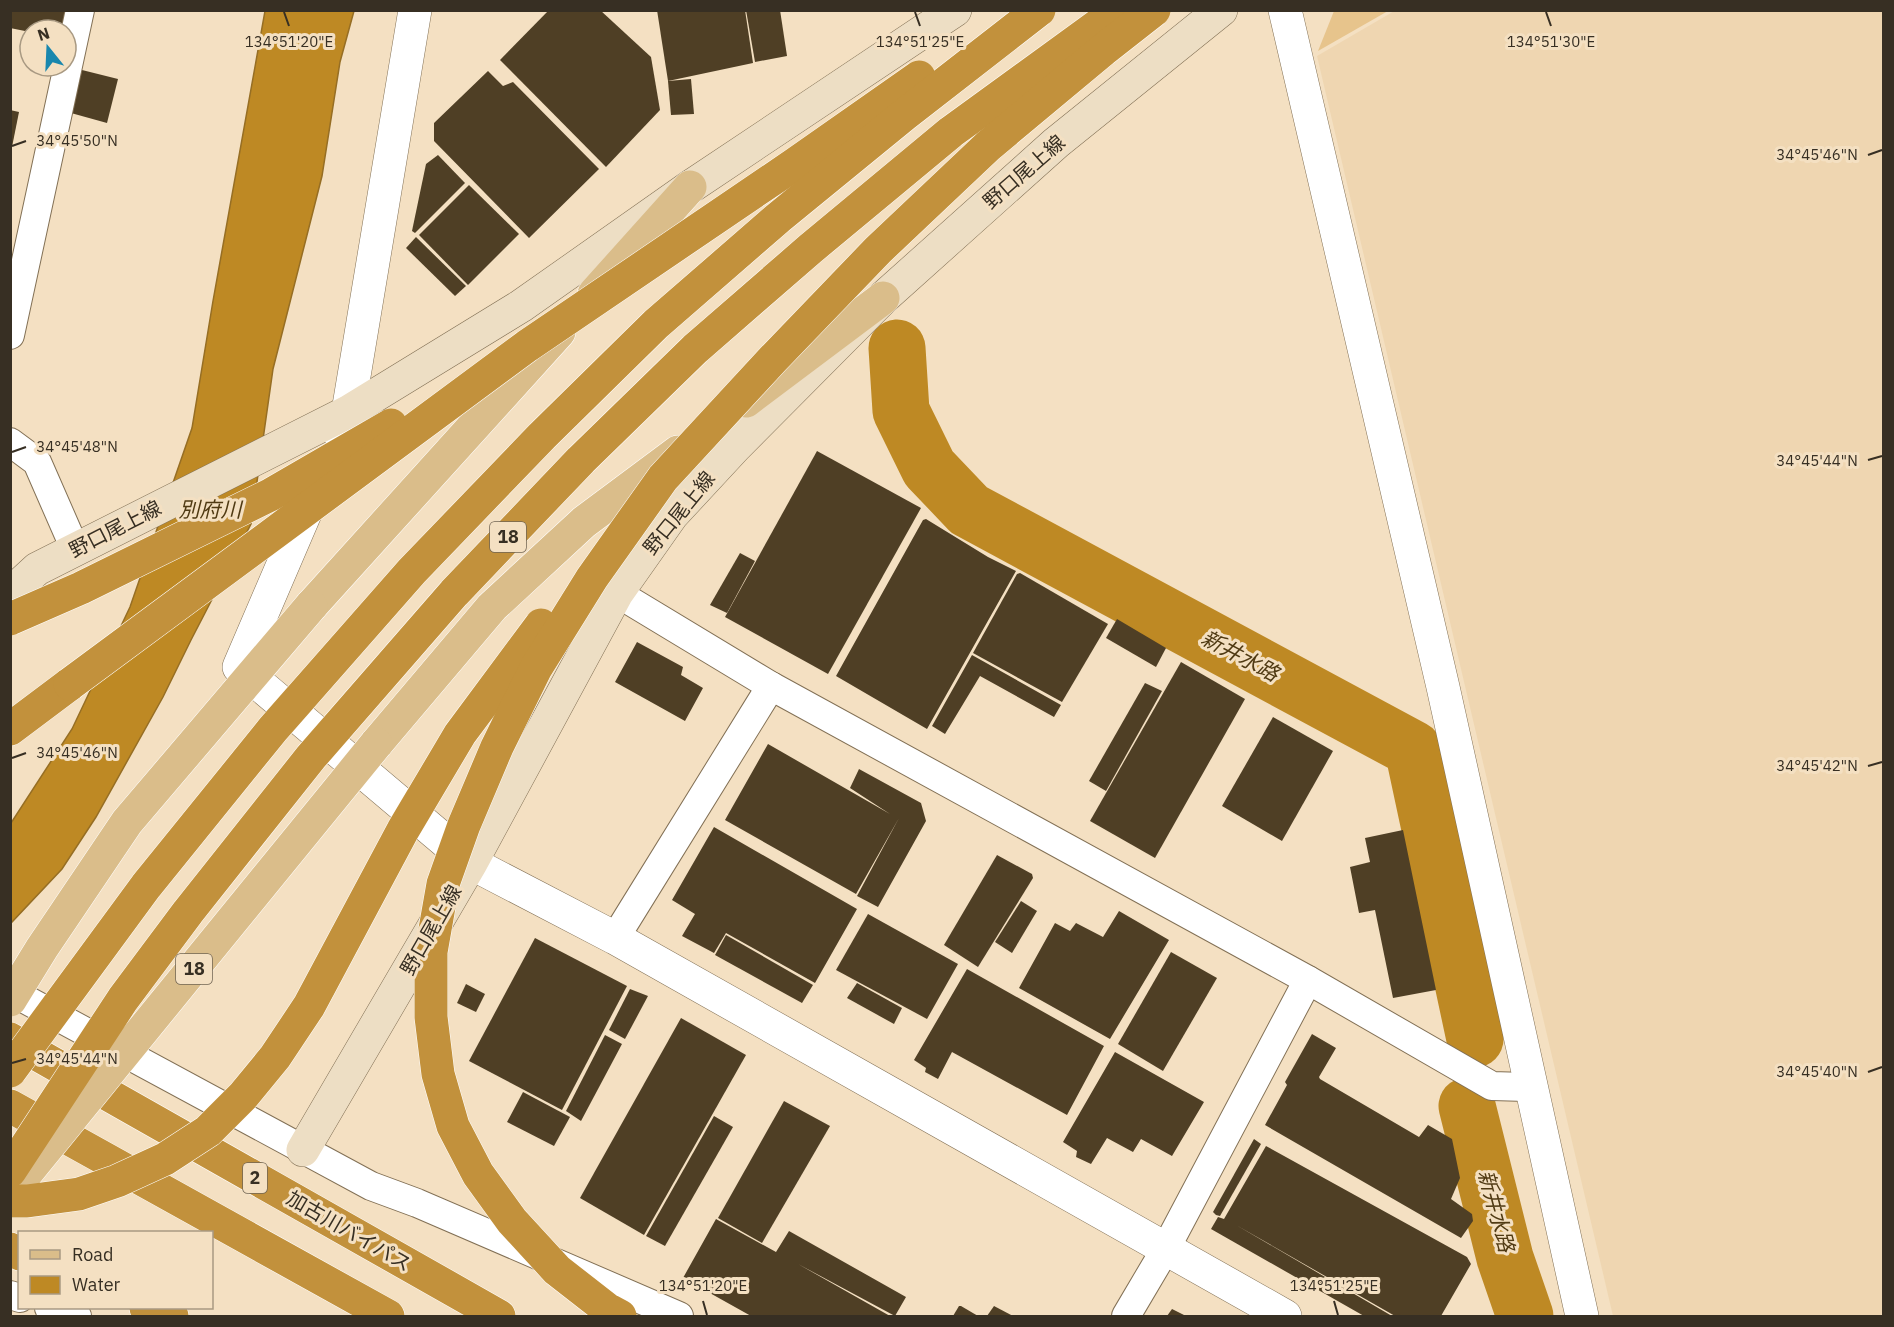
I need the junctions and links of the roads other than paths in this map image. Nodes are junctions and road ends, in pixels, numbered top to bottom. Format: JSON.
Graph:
{"nodes":[{"id":1,"x":80,"y":10,"type":"edge"},
{"id":2,"x":415,"y":10,"type":"edge"},
{"id":3,"x":955,"y":10,"type":"edge"},
{"id":4,"x":1014,"y":10,"type":"edge"},
{"id":5,"x":1039,"y":10,"type":"edge"},
{"id":6,"x":1119,"y":10,"type":"edge"},
{"id":7,"x":1154,"y":10,"type":"edge"},
{"id":8,"x":1221,"y":10,"type":"edge"},
{"id":9,"x":1285,"y":10,"type":"edge"},
{"id":10,"x":690,"y":187,"type":"junction"},
{"id":11,"x":883,"y":298,"type":"junction"},
{"id":12,"x":10,"y":335,"type":"edge"},
{"id":13,"x":527,"y":346,"type":"junction"},
{"id":14,"x":348,"y":412,"type":"junction"},
{"id":15,"x":10,"y":442,"type":"edge"},
{"id":16,"x":663,"y":478,"type":"junction"},
{"id":17,"x":75,"y":549,"type":"junction"},
{"id":18,"x":617,"y":593,"type":"junction"},
{"id":19,"x":10,"y":594,"type":"edge"},
{"id":20,"x":10,"y":619,"type":"edge"},
{"id":21,"x":771,"y":686,"type":"junction"},
{"id":22,"x":10,"y":729,"type":"edge"},
{"id":23,"x":471,"y":862,"type":"junction"},
{"id":24,"x":615,"y":938,"type":"junction"},
{"id":25,"x":1308,"y":980,"type":"junction"},
{"id":26,"x":10,"y":991,"type":"edge"},
{"id":27,"x":10,"y":1000,"type":"edge"},
{"id":28,"x":10,"y":1039,"type":"edge"},
{"id":29,"x":10,"y":1071,"type":"edge"},
{"id":30,"x":1530,"y":1087,"type":"junction"},
{"id":31,"x":10,"y":1106,"type":"edge"},
{"id":32,"x":303,"y":1150,"type":"junction"},
{"id":33,"x":10,"y":1171,"type":"edge"},
{"id":34,"x":10,"y":1193,"type":"edge"},
{"id":35,"x":10,"y":1201,"type":"edge"},
{"id":36,"x":1165,"y":1250,"type":"junction"},
{"id":37,"x":53,"y":1309,"type":"edge"},
{"id":38,"x":149,"y":1309,"type":"edge"},
{"id":39,"x":77,"y":1317,"type":"edge"},
{"id":40,"x":172,"y":1317,"type":"edge"},
{"id":41,"x":388,"y":1317,"type":"edge"},
{"id":42,"x":499,"y":1317,"type":"edge"},
{"id":43,"x":620,"y":1317,"type":"edge"},
{"id":44,"x":679,"y":1317,"type":"edge"},
{"id":45,"x":1125,"y":1317,"type":"edge"},
{"id":46,"x":1285,"y":1317,"type":"edge"},
{"id":47,"x":1582,"y":1317,"type":"edge"}],
"edges":[{"from":1,"to":12,"type":"street"},
{"from":2,"to":14,"type":"street"},
{"from":3,"to":10,"type":"main road","name":"野口尾上線"},
{"from":4,"to":13,"type":"highway","bridge":true},
{"from":5,"to":29,"type":"highway","number":"18","bridge":true},
{"from":6,"to":33,"type":"highway","number":"18","bridge":true},
{"from":7,"to":16,"type":"highway","bridge":true},
{"from":8,"to":11,"type":"main road","name":"野口尾上線"},
{"from":9,"to":30,"type":"street"},
{"from":10,"to":14,"type":"main road","name":"野口尾上線"},
{"from":10,"to":27,"type":"main road","bridge":true},
{"from":11,"to":18,"type":"main road","name":"野口尾上線"},
{"from":11,"to":34,"type":"main road","number":"18","bridge":true},
{"from":13,"to":20,"type":"highway","bridge":true},
{"from":13,"to":22,"type":"highway","bridge":true},
{"from":14,"to":17,"type":"main road","name":"野口尾上線"},
{"from":14,"to":23,"type":"street"},
{"from":15,"to":17,"type":"street"},
{"from":16,"to":35,"type":"highway","bridge":true},
{"from":16,"to":43,"type":"highway","bridge":true},
{"from":17,"to":19,"type":"main road","name":"野口尾上線"},
{"from":18,"to":21,"type":"street"},
{"from":18,"to":23,"type":"main road","name":"野口尾上線"},
{"from":21,"to":24,"type":"street"},
{"from":21,"to":25,"type":"street"},
{"from":23,"to":24,"type":"street"},
{"from":23,"to":32,"type":"main road","name":"野口尾上線"},
{"from":24,"to":36,"type":"street"},
{"from":25,"to":30,"type":"street"},
{"from":25,"to":36,"type":"street"},
{"from":26,"to":32,"type":"street"},
{"from":28,"to":42,"type":"highway","name":"加古川バイパス","number":"2"},
{"from":30,"to":47,"type":"street"},
{"from":31,"to":41,"type":"highway"},
{"from":32,"to":44,"type":"street"},
{"from":36,"to":45,"type":"street"},
{"from":36,"to":46,"type":"street"},
{"from":37,"to":39,"type":"street"},
{"from":38,"to":40,"type":"highway"}]}
